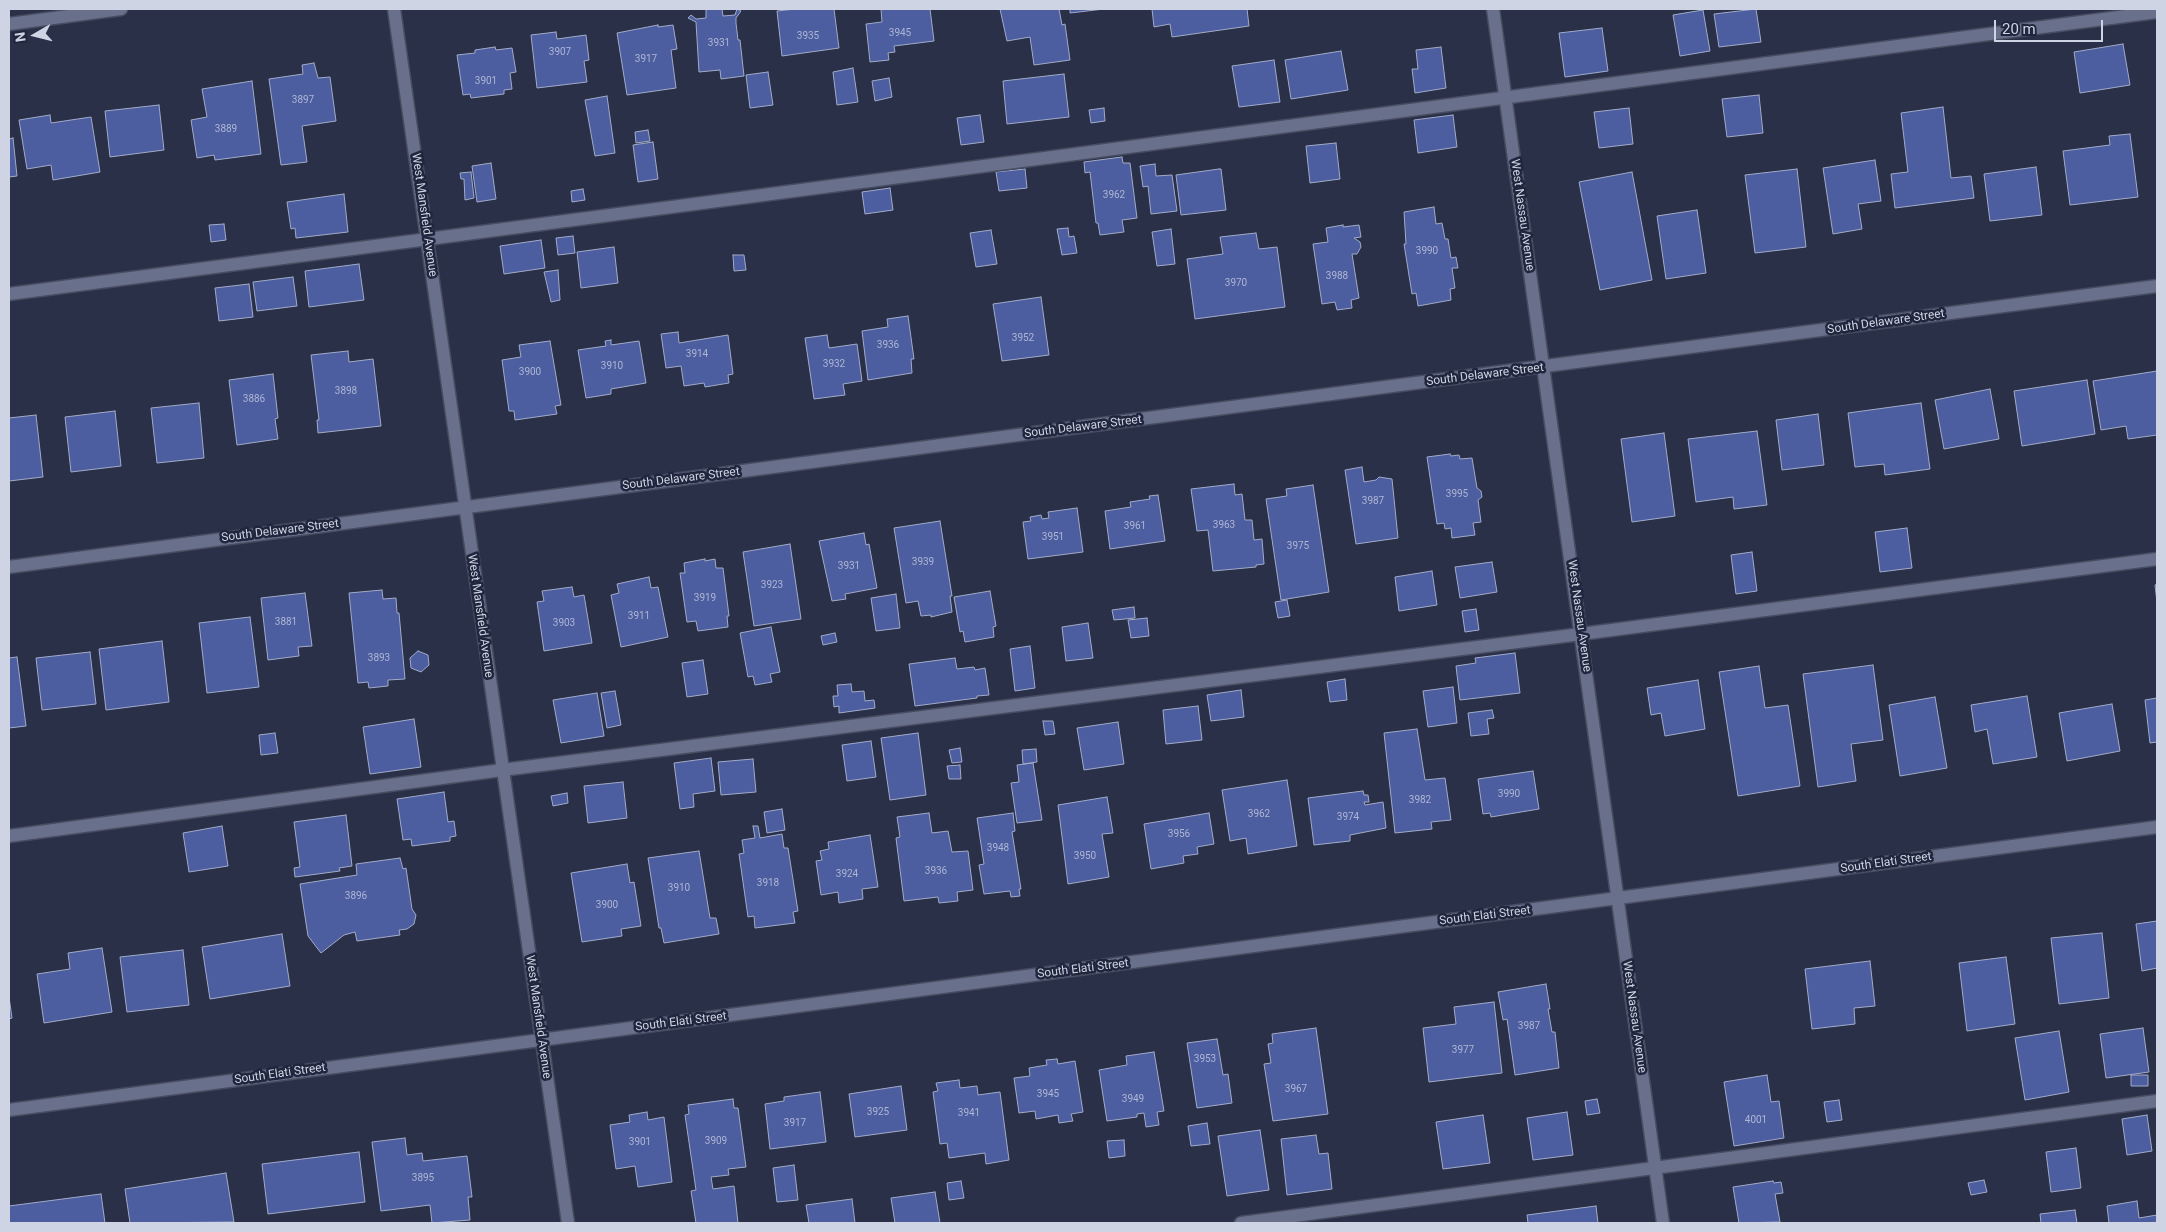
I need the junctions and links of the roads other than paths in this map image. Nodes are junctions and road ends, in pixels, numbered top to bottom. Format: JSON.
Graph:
{"nodes":[{"id":1,"x":121,"y":9,"type":"edge"},
{"id":2,"x":394,"y":9,"type":"edge"},
{"id":3,"x":1493,"y":9,"type":"edge"},
{"id":4,"x":2157,"y":12,"type":"edge"},
{"id":5,"x":9,"y":24,"type":"edge"},
{"id":6,"x":1506,"y":97,"type":"junction"},
{"id":7,"x":427,"y":239,"type":"junction"},
{"id":8,"x":2157,"y":286,"type":"edge"},
{"id":9,"x":9,"y":294,"type":"edge"},
{"id":10,"x":1544,"y":367,"type":"junction"},
{"id":11,"x":465,"y":507,"type":"junction"},
{"id":12,"x":2157,"y":559,"type":"edge"},
{"id":13,"x":9,"y":567,"type":"edge"},
{"id":14,"x":1581,"y":634,"type":"junction"},
{"id":15,"x":502,"y":770,"type":"junction"},
{"id":16,"x":2157,"y":827,"type":"edge"},
{"id":17,"x":9,"y":836,"type":"edge"},
{"id":18,"x":1618,"y":899,"type":"junction"},
{"id":19,"x":542,"y":1040,"type":"junction"},
{"id":20,"x":2157,"y":1101,"type":"edge"},
{"id":21,"x":9,"y":1110,"type":"edge"},
{"id":22,"x":1656,"y":1169,"type":"junction"},
{"id":23,"x":568,"y":1223,"type":"edge"},
{"id":24,"x":1241,"y":1223,"type":"edge"},
{"id":25,"x":1663,"y":1223,"type":"edge"}],
"edges":[{"from":1,"to":5,"type":"street"},
{"from":2,"to":7,"type":"street","name":"West Mansfield Avenue"},
{"from":3,"to":6,"type":"street","name":"West Nassau Avenue"},
{"from":4,"to":6,"type":"street"},
{"from":6,"to":7,"type":"street"},
{"from":6,"to":10,"type":"street","name":"West Nassau Avenue"},
{"from":7,"to":9,"type":"street"},
{"from":7,"to":11,"type":"street","name":"West Mansfield Avenue"},
{"from":8,"to":10,"type":"street","name":"South Delaware Street"},
{"from":10,"to":11,"type":"street","name":"South Delaware Street"},
{"from":10,"to":14,"type":"street","name":"West Nassau Avenue"},
{"from":11,"to":13,"type":"street","name":"South Delaware Street"},
{"from":11,"to":15,"type":"street","name":"West Mansfield Avenue"},
{"from":12,"to":14,"type":"street"},
{"from":14,"to":15,"type":"street"},
{"from":14,"to":18,"type":"street","name":"West Nassau Avenue"},
{"from":15,"to":17,"type":"street"},
{"from":15,"to":19,"type":"street","name":"West Mansfield Avenue"},
{"from":16,"to":18,"type":"street","name":"South Elati Street"},
{"from":18,"to":19,"type":"street","name":"South Elati Street"},
{"from":18,"to":22,"type":"street","name":"West Nassau Avenue"},
{"from":19,"to":21,"type":"street","name":"South Elati Street"},
{"from":19,"to":23,"type":"street","name":"West Mansfield Avenue"},
{"from":20,"to":22,"type":"street"},
{"from":22,"to":24,"type":"street"},
{"from":22,"to":25,"type":"street","name":"West Nassau Avenue"}]}
